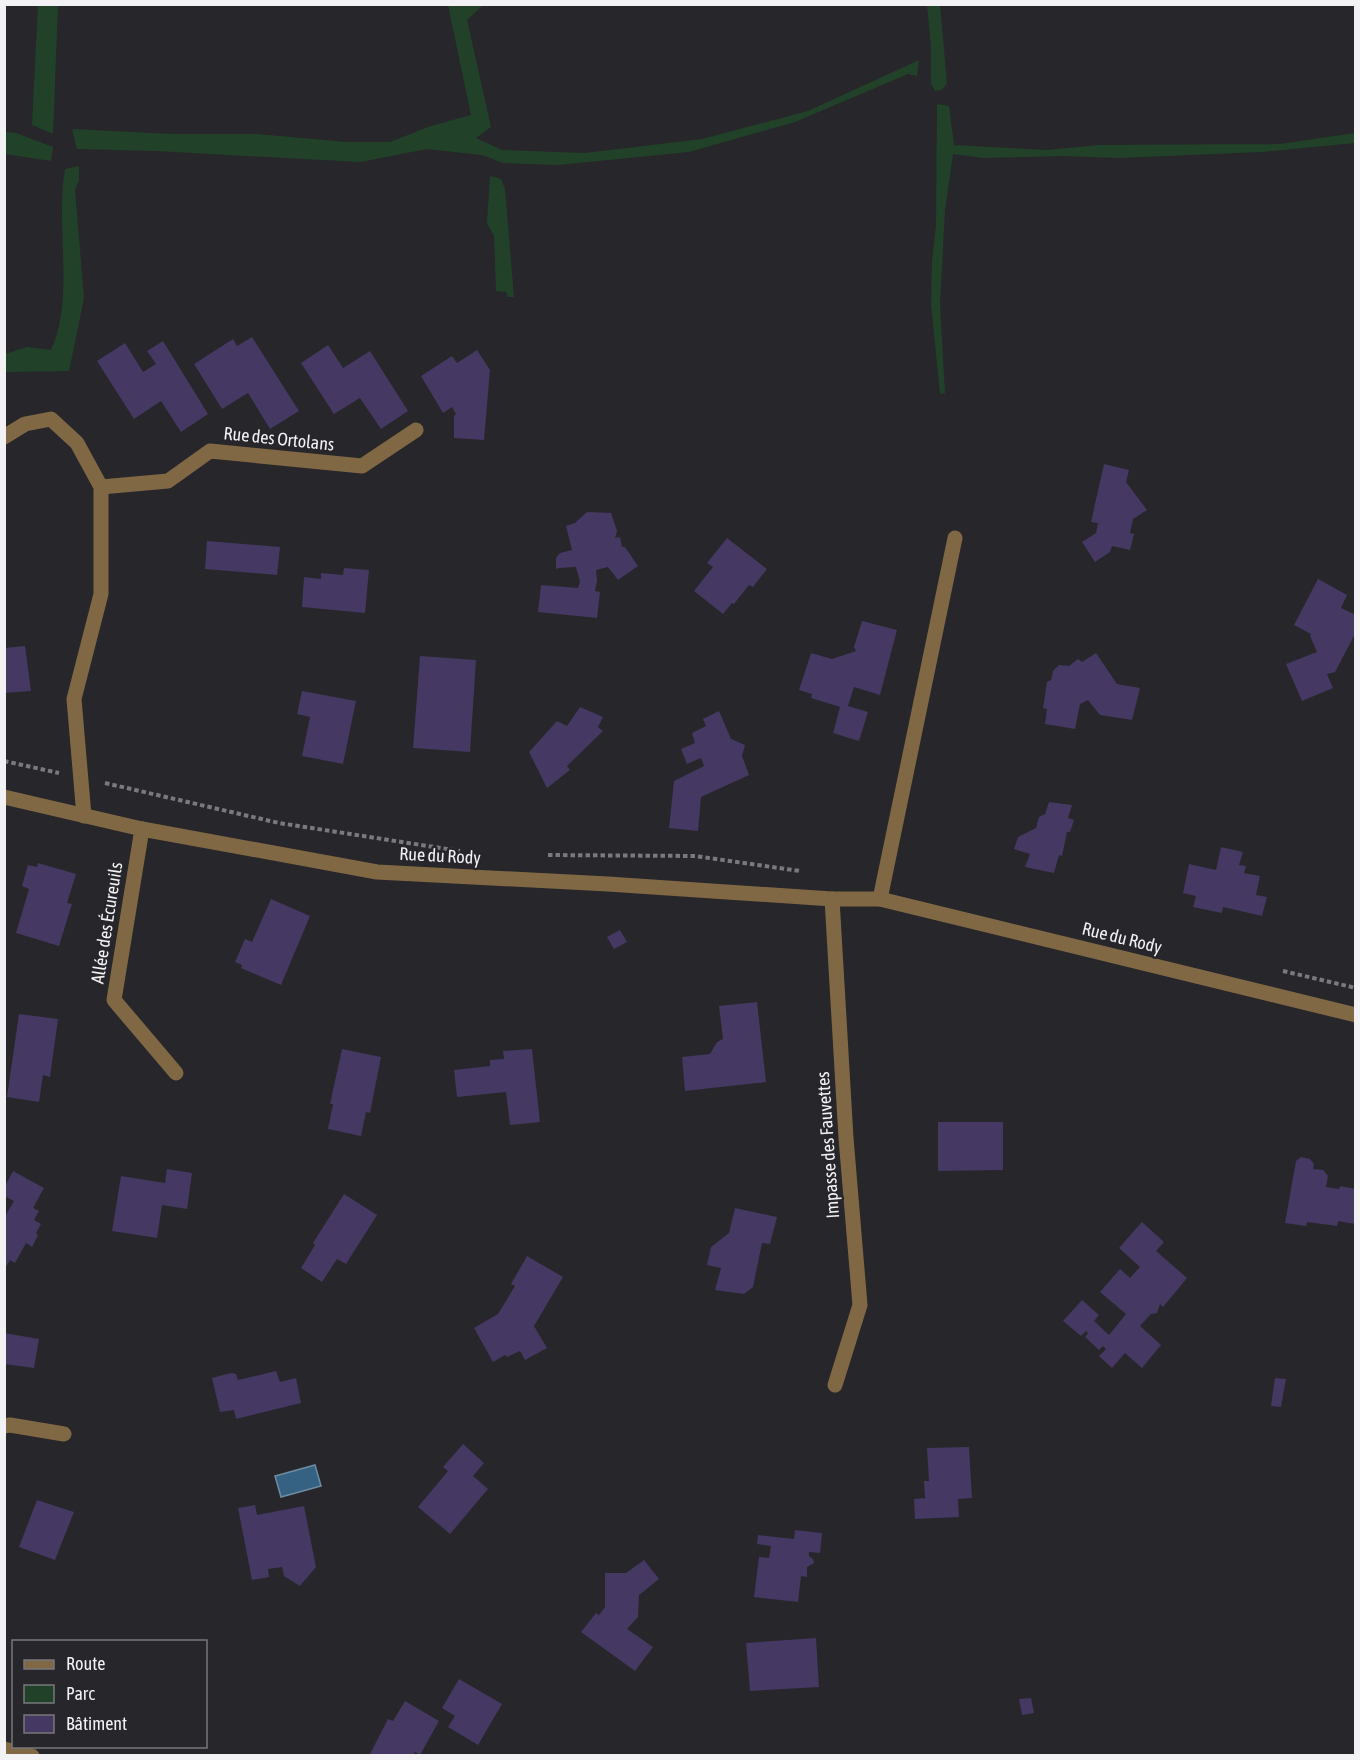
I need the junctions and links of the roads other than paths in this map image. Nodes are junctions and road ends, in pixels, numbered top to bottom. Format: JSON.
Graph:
{"nodes":[{"id":1,"x":416,"y":430,"type":"dead end"},
{"id":2,"x":4,"y":437,"type":"edge"},
{"id":3,"x":101,"y":487,"type":"junction"},
{"id":4,"x":955,"y":538,"type":"dead end"},
{"id":5,"x":4,"y":797,"type":"edge"},
{"id":6,"x":84,"y":816,"type":"junction"},
{"id":7,"x":142,"y":830,"type":"junction"},
{"id":8,"x":832,"y":899,"type":"junction"},
{"id":9,"x":880,"y":899,"type":"junction"},
{"id":10,"x":1356,"y":1015,"type":"edge"},
{"id":11,"x":176,"y":1073,"type":"dead end"},
{"id":12,"x":835,"y":1385,"type":"dead end"},
{"id":13,"x":4,"y":1426,"type":"edge"},
{"id":14,"x":64,"y":1434,"type":"dead end"},
{"id":15,"x":4,"y":1749,"type":"edge"},
{"id":16,"x":32,"y":1755,"type":"edge"}],
"edges":[{"from":1,"to":3,"type":"street","name":"Rue des Ortolans"},
{"from":2,"to":3,"type":"street"},
{"from":3,"to":6,"type":"street"},
{"from":4,"to":9,"type":"street"},
{"from":5,"to":6,"type":"street","name":"Rue du Rody"},
{"from":6,"to":7,"type":"street","name":"Rue du Rody"},
{"from":7,"to":8,"type":"street","name":"Rue du Rody"},
{"from":7,"to":11,"type":"street","name":"Allée des Écureuils"},
{"from":8,"to":9,"type":"street","name":"Rue du Rody"},
{"from":8,"to":12,"type":"street","name":"Impasse des Fauvettes"},
{"from":9,"to":10,"type":"street","name":"Rue du Rody"},
{"from":13,"to":14,"type":"street"},
{"from":15,"to":16,"type":"street"}]}
